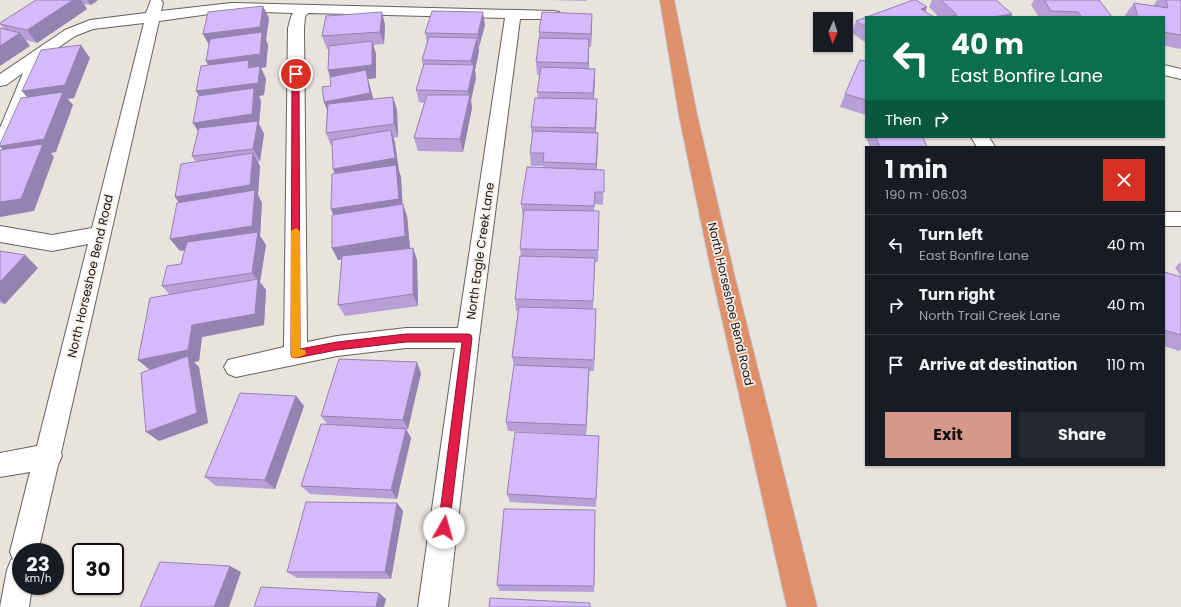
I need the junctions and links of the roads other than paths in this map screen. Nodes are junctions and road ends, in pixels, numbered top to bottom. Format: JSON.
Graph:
{"nodes":[{"id":1,"x":667,"y":0,"type":"edge"},
{"id":2,"x":155,"y":8,"type":"edge"},
{"id":3,"x":304,"y":8,"type":"junction"},
{"id":4,"x":513,"y":14,"type":"junction"},
{"id":5,"x":554,"y":15,"type":"edge"},
{"id":6,"x":38,"y":55,"type":"junction"},
{"id":7,"x":1165,"y":70,"type":"edge"},
{"id":8,"x":1181,"y":74,"type":"edge"},
{"id":9,"x":0,"y":81,"type":"edge"},
{"id":10,"x":0,"y":150,"type":"edge"},
{"id":11,"x":1165,"y":219,"type":"edge"},
{"id":12,"x":1181,"y":219,"type":"edge"},
{"id":13,"x":0,"y":234,"type":"edge"},
{"id":14,"x":100,"y":234,"type":"junction"},
{"id":15,"x":468,"y":338,"type":"junction"},
{"id":16,"x":296,"y":354,"type":"junction"},
{"id":17,"x":236,"y":367,"type":"dead end"},
{"id":18,"x":48,"y":456,"type":"junction"},
{"id":19,"x":0,"y":465,"type":"edge"},
{"id":20,"x":26,"y":543,"type":"edge"},
{"id":21,"x":16,"y":595,"type":"edge"},
{"id":22,"x":14,"y":607,"type":"edge"},
{"id":23,"x":434,"y":607,"type":"edge"},
{"id":24,"x":802,"y":607,"type":"edge"}],
"edges":[{"from":1,"to":24,"type":"highway","name":"North Horseshoe Bend Road"},
{"from":2,"to":3,"type":"street"},
{"from":2,"to":6,"type":"street"},
{"from":2,"to":14,"type":"street","name":"North Horseshoe Bend Road"},
{"from":3,"to":4,"type":"street"},
{"from":3,"to":16,"type":"street"},
{"from":4,"to":5,"type":"street"},
{"from":4,"to":15,"type":"street","name":"North Eagle Creek Lane"},
{"from":6,"to":9,"type":"street"},
{"from":6,"to":10,"type":"street"},
{"from":7,"to":8,"type":"street"},
{"from":11,"to":12,"type":"street"},
{"from":13,"to":14,"type":"street"},
{"from":14,"to":18,"type":"street","name":"North Horseshoe Bend Road"},
{"from":15,"to":16,"type":"street"},
{"from":15,"to":23,"type":"street","name":"North Eagle Creek Lane"},
{"from":16,"to":17,"type":"street"},
{"from":18,"to":19,"type":"street"},
{"from":18,"to":20,"type":"street","name":"North Horseshoe Bend Road"},
{"from":21,"to":22,"type":"street"}]}
